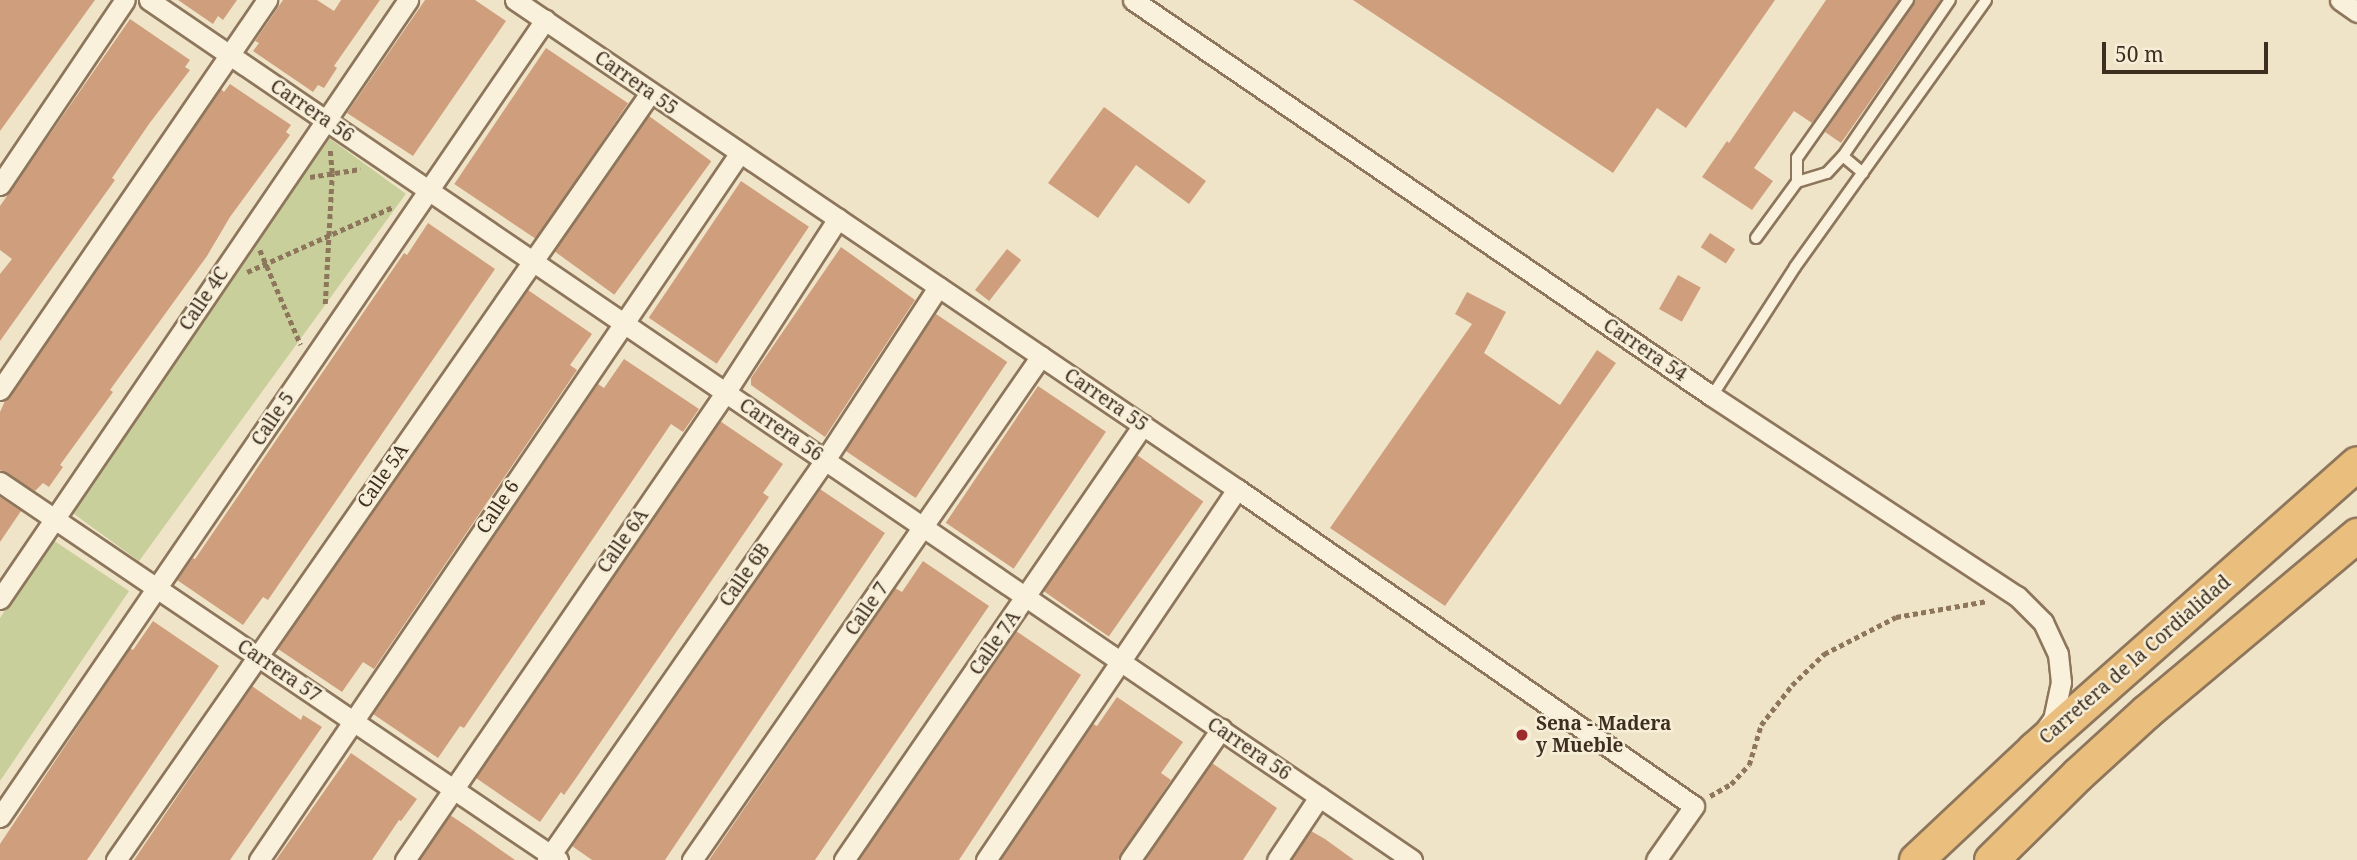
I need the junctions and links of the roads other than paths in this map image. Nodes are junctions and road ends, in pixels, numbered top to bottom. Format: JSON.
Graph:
{"nodes":[{"id":1,"x":125,"y":0,"type":"edge"},
{"id":2,"x":149,"y":0,"type":"edge"},
{"id":3,"x":267,"y":0,"type":"edge"},
{"id":4,"x":408,"y":0,"type":"edge"},
{"id":5,"x":515,"y":0,"type":"edge"},
{"id":6,"x":1133,"y":0,"type":"edge"},
{"id":7,"x":1908,"y":0,"type":"edge"},
{"id":8,"x":1950,"y":0,"type":"edge"},
{"id":9,"x":1986,"y":0,"type":"edge"},
{"id":10,"x":2340,"y":0,"type":"edge"},
{"id":11,"x":2357,"y":12,"type":"edge"},
{"id":12,"x":545,"y":20,"type":"junction"},
{"id":13,"x":230,"y":54,"type":"junction"},
{"id":14,"x":650,"y":93,"type":"junction"},
{"id":15,"x":326,"y":120,"type":"junction"},
{"id":16,"x":739,"y":154,"type":"junction"},
{"id":17,"x":1843,"y":156,"type":"junction"},
{"id":18,"x":1863,"y":173,"type":"junction"},
{"id":19,"x":1797,"y":182,"type":"junction"},
{"id":20,"x":0,"y":186,"type":"edge"},
{"id":21,"x":429,"y":190,"type":"junction"},
{"id":22,"x":838,"y":218,"type":"junction"},
{"id":23,"x":1756,"y":238,"type":"dead end"},
{"id":24,"x":534,"y":262,"type":"junction"},
{"id":25,"x":938,"y":287,"type":"junction"},
{"id":26,"x":622,"y":323,"type":"junction"},
{"id":27,"x":1041,"y":356,"type":"junction"},
{"id":28,"x":0,"y":390,"type":"edge"},
{"id":29,"x":725,"y":393,"type":"junction"},
{"id":30,"x":1712,"y":396,"type":"junction"},
{"id":31,"x":1143,"y":425,"type":"junction"},
{"id":32,"x":825,"y":460,"type":"junction"},
{"id":33,"x":2357,"y":463,"type":"edge"},
{"id":34,"x":0,"y":482,"type":"edge"},
{"id":35,"x":1237,"y":489,"type":"junction"},
{"id":36,"x":55,"y":519,"type":"junction"},
{"id":37,"x":924,"y":527,"type":"junction"},
{"id":38,"x":2357,"y":535,"type":"edge"},
{"id":39,"x":157,"y":588,"type":"junction"},
{"id":40,"x":1027,"y":597,"type":"junction"},
{"id":41,"x":0,"y":598,"type":"edge"},
{"id":42,"x":256,"y":655,"type":"junction"},
{"id":43,"x":1120,"y":661,"type":"junction"},
{"id":44,"x":354,"y":722,"type":"junction"},
{"id":45,"x":1221,"y":730,"type":"junction"},
{"id":46,"x":2034,"y":749,"type":"junction"},
{"id":47,"x":452,"y":789,"type":"junction"},
{"id":48,"x":1319,"y":797,"type":"junction"},
{"id":49,"x":0,"y":817,"type":"edge"},
{"id":50,"x":552,"y":858,"type":"edge"},
{"id":51,"x":117,"y":860,"type":"edge"},
{"id":52,"x":259,"y":860,"type":"edge"},
{"id":53,"x":405,"y":860,"type":"edge"},
{"id":54,"x":692,"y":860,"type":"edge"},
{"id":55,"x":844,"y":860,"type":"edge"},
{"id":56,"x":986,"y":860,"type":"edge"},
{"id":57,"x":1130,"y":860,"type":"edge"},
{"id":58,"x":1277,"y":860,"type":"edge"},
{"id":59,"x":1412,"y":860,"type":"edge"},
{"id":60,"x":1656,"y":860,"type":"edge"},
{"id":61,"x":1916,"y":860,"type":"edge"},
{"id":62,"x":1991,"y":860,"type":"edge"}],
"edges":[{"from":1,"to":20,"type":"street"},
{"from":2,"to":13,"type":"street","name":"Carrera 56"},
{"from":3,"to":13,"type":"street"},
{"from":4,"to":15,"type":"street","name":"Calle 4C"},
{"from":5,"to":12,"type":"street","name":"Carrera 55"},
{"from":6,"to":30,"type":"street","name":"Carrera 54"},
{"from":7,"to":19,"type":"lane"},
{"from":8,"to":17,"type":"lane"},
{"from":9,"to":18,"type":"lane"},
{"from":10,"to":11,"type":"street"},
{"from":12,"to":14,"type":"street","name":"Carrera 55"},
{"from":12,"to":21,"type":"street","name":"Calle 5"},
{"from":13,"to":15,"type":"street","name":"Carrera 56"},
{"from":13,"to":28,"type":"street"},
{"from":14,"to":16,"type":"street","name":"Carrera 55"},
{"from":14,"to":24,"type":"street","name":"Calle 5A"},
{"from":15,"to":21,"type":"street","name":"Carrera 56"},
{"from":15,"to":36,"type":"street","name":"Calle 4C"},
{"from":16,"to":22,"type":"street","name":"Carrera 55"},
{"from":16,"to":26,"type":"street","name":"Calle 6"},
{"from":17,"to":18,"type":"lane"},
{"from":17,"to":19,"type":"lane"},
{"from":18,"to":30,"type":"lane"},
{"from":19,"to":23,"type":"lane"},
{"from":21,"to":24,"type":"street","name":"Carrera 56"},
{"from":21,"to":39,"type":"street","name":"Calle 5"},
{"from":22,"to":25,"type":"street","name":"Carrera 55"},
{"from":22,"to":29,"type":"street","name":"Calle 6A"},
{"from":24,"to":26,"type":"street","name":"Carrera 56"},
{"from":24,"to":42,"type":"street","name":"Calle 5A"},
{"from":25,"to":27,"type":"street","name":"Carrera 55"},
{"from":25,"to":32,"type":"street","name":"Calle 6B"},
{"from":26,"to":29,"type":"street","name":"Carrera 56"},
{"from":26,"to":44,"type":"street","name":"Calle 6"},
{"from":27,"to":31,"type":"street","name":"Carrera 55"},
{"from":27,"to":37,"type":"street","name":"Calle 7"},
{"from":29,"to":32,"type":"street","name":"Carrera 56"},
{"from":29,"to":47,"type":"street","name":"Calle 6A"},
{"from":30,"to":46,"type":"street","name":"Carrera 54"},
{"from":31,"to":35,"type":"street","name":"Carrera 55"},
{"from":31,"to":40,"type":"street","name":"Calle 7A"},
{"from":32,"to":37,"type":"street","name":"Carrera 56"},
{"from":32,"to":50,"type":"street","name":"Calle 6B"},
{"from":33,"to":46,"type":"highway","name":"Carretera de la Cordialidad"},
{"from":34,"to":36,"type":"street","name":"Carrera 57"},
{"from":35,"to":43,"type":"street"},
{"from":35,"to":60,"type":"street","name":"Carrera 55"},
{"from":36,"to":39,"type":"street","name":"Carrera 57"},
{"from":36,"to":41,"type":"street","name":"Calle 4C"},
{"from":37,"to":40,"type":"street","name":"Carrera 56"},
{"from":37,"to":54,"type":"street","name":"Calle 7"},
{"from":38,"to":62,"type":"highway"},
{"from":39,"to":42,"type":"street","name":"Carrera 57"},
{"from":39,"to":49,"type":"street","name":"Calle 5"},
{"from":40,"to":43,"type":"street","name":"Carrera 56"},
{"from":40,"to":55,"type":"street","name":"Calle 7A"},
{"from":42,"to":44,"type":"street","name":"Carrera 57"},
{"from":42,"to":51,"type":"street","name":"Calle 5A"},
{"from":43,"to":45,"type":"street","name":"Carrera 56"},
{"from":43,"to":56,"type":"street"},
{"from":44,"to":47,"type":"street","name":"Carrera 57"},
{"from":44,"to":52,"type":"street","name":"Calle 6"},
{"from":45,"to":48,"type":"street","name":"Carrera 56"},
{"from":45,"to":57,"type":"street"},
{"from":46,"to":61,"type":"highway","name":"Carretera de la Cordialidad"},
{"from":47,"to":50,"type":"street","name":"Carrera 57"},
{"from":47,"to":53,"type":"street","name":"Calle 6A"},
{"from":48,"to":58,"type":"street"},
{"from":48,"to":59,"type":"street","name":"Carrera 56"}]}
